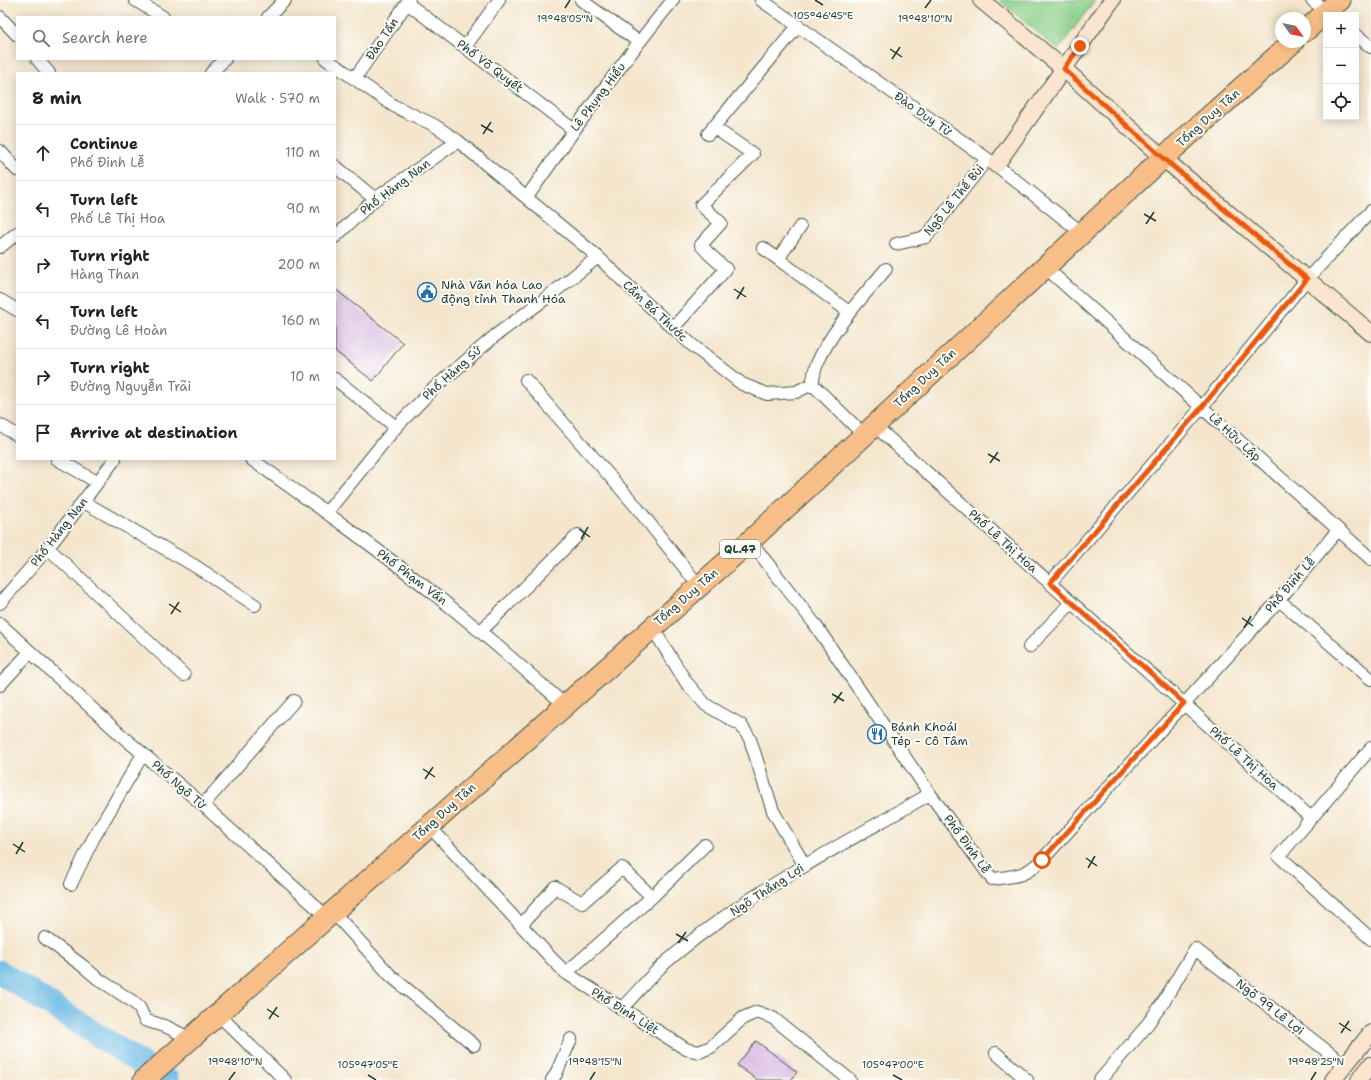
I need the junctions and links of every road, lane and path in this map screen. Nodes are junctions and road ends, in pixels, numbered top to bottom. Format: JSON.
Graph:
{"nodes":[{"id":1,"x":135,"y":0,"type":"edge"},
{"id":2,"x":285,"y":0,"type":"edge"},
{"id":3,"x":499,"y":0,"type":"edge"},
{"id":4,"x":581,"y":0,"type":"edge"},
{"id":5,"x":674,"y":0,"type":"edge"},
{"id":6,"x":761,"y":0,"type":"edge"},
{"id":7,"x":981,"y":0,"type":"edge"},
{"id":8,"x":1112,"y":0,"type":"edge"},
{"id":9,"x":408,"y":2,"type":"edge"},
{"id":10,"x":1327,"y":7,"type":"edge"},
{"id":11,"x":161,"y":16,"type":"edge"},
{"id":12,"x":269,"y":16,"type":"edge"},
{"id":13,"x":0,"y":17,"type":"edge"},
{"id":14,"x":1311,"y":24,"type":"edge"},
{"id":15,"x":798,"y":26,"type":"junction"},
{"id":16,"x":16,"y":34,"type":"edge"},
{"id":17,"x":1359,"y":38,"type":"edge"},
{"id":18,"x":639,"y":42,"type":"junction"},
{"id":19,"x":465,"y":47,"type":"junction"},
{"id":20,"x":1286,"y":48,"type":"edge"},
{"id":21,"x":1371,"y":48,"type":"edge"},
{"id":22,"x":38,"y":60,"type":"edge"},
{"id":23,"x":224,"y":60,"type":"edge"},
{"id":24,"x":328,"y":60,"type":"edge"},
{"id":25,"x":1064,"y":69,"type":"junction"},
{"id":26,"x":48,"y":72,"type":"edge"},
{"id":27,"x":212,"y":72,"type":"edge"},
{"id":28,"x":355,"y":78,"type":"junction"},
{"id":29,"x":574,"y":130,"type":"junction"},
{"id":30,"x":458,"y":141,"type":"junction"},
{"id":31,"x":0,"y":151,"type":"edge"},
{"id":32,"x":1163,"y":158,"type":"junction"},
{"id":33,"x":992,"y":162,"type":"junction"},
{"id":34,"x":336,"y":167,"type":"edge"},
{"id":35,"x":16,"y":169,"type":"edge"},
{"id":36,"x":527,"y":197,"type":"junction"},
{"id":37,"x":375,"y":199,"type":"junction"},
{"id":38,"x":1371,"y":212,"type":"edge"},
{"id":39,"x":800,"y":227,"type":"dead end"},
{"id":40,"x":1082,"y":233,"type":"junction"},
{"id":41,"x":16,"y":234,"type":"edge"},
{"id":42,"x":336,"y":235,"type":"edge"},
{"id":43,"x":896,"y":244,"type":"dead end"},
{"id":44,"x":0,"y":247,"type":"edge"},
{"id":45,"x":763,"y":248,"type":"dead end"},
{"id":46,"x":598,"y":257,"type":"junction"},
{"id":47,"x":778,"y":259,"type":"junction"},
{"id":48,"x":1045,"y":267,"type":"junction"},
{"id":49,"x":886,"y":270,"type":"dead end"},
{"id":50,"x":1307,"y":279,"type":"junction"},
{"id":51,"x":0,"y":300,"type":"edge"},
{"id":52,"x":16,"y":309,"type":"edge"},
{"id":53,"x":849,"y":312,"type":"junction"},
{"id":54,"x":673,"y":328,"type":"junction"},
{"id":55,"x":1371,"y":333,"type":"edge"},
{"id":56,"x":336,"y":380,"type":"edge"},
{"id":57,"x":526,"y":380,"type":"dead end"},
{"id":58,"x":812,"y":384,"type":"junction"},
{"id":59,"x":1202,"y":407,"type":"junction"},
{"id":60,"x":0,"y":426,"type":"edge"},
{"id":61,"x":396,"y":427,"type":"junction"},
{"id":62,"x":869,"y":430,"type":"junction"},
{"id":63,"x":16,"y":434,"type":"edge"},
{"id":64,"x":59,"y":460,"type":"edge"},
{"id":65,"x":114,"y":460,"type":"edge"},
{"id":66,"x":252,"y":460,"type":"edge"},
{"id":67,"x":97,"y":482,"type":"junction"},
{"id":68,"x":84,"y":502,"type":"junction"},
{"id":69,"x":327,"y":512,"type":"junction"},
{"id":70,"x":1338,"y":530,"type":"junction"},
{"id":71,"x":578,"y":535,"type":"dead end"},
{"id":72,"x":750,"y":540,"type":"junction"},
{"id":73,"x":48,"y":548,"type":"junction"},
{"id":74,"x":1371,"y":559,"type":"edge"},
{"id":75,"x":1050,"y":583,"type":"junction"},
{"id":76,"x":699,"y":586,"type":"junction"},
{"id":77,"x":1279,"y":600,"type":"junction"},
{"id":78,"x":0,"y":603,"type":"edge"},
{"id":79,"x":1071,"y":603,"type":"junction"},
{"id":80,"x":255,"y":605,"type":"dead end"},
{"id":81,"x":0,"y":624,"type":"edge"},
{"id":82,"x":652,"y":627,"type":"junction"},
{"id":83,"x":480,"y":631,"type":"junction"},
{"id":84,"x":1029,"y":647,"type":"dead end"},
{"id":85,"x":30,"y":652,"type":"junction"},
{"id":86,"x":184,"y":675,"type":"dead end"},
{"id":87,"x":1371,"y":679,"type":"edge"},
{"id":88,"x":0,"y":685,"type":"edge"},
{"id":89,"x":294,"y":701,"type":"dead end"},
{"id":90,"x":1184,"y":703,"type":"junction"},
{"id":91,"x":565,"y":705,"type":"junction"},
{"id":92,"x":1371,"y":748,"type":"edge"},
{"id":93,"x":143,"y":754,"type":"junction"},
{"id":94,"x":930,"y":794,"type":"junction"},
{"id":95,"x":202,"y":805,"type":"junction"},
{"id":96,"x":1311,"y":818,"type":"junction"},
{"id":97,"x":429,"y":826,"type":"junction"},
{"id":98,"x":705,"y":845,"type":"dead end"},
{"id":99,"x":805,"y":866,"type":"junction"},
{"id":100,"x":71,"y":884,"type":"dead end"},
{"id":101,"x":652,"y":898,"type":"junction"},
{"id":102,"x":330,"y":915,"type":"junction"},
{"id":103,"x":521,"y":925,"type":"junction"},
{"id":104,"x":45,"y":938,"type":"dead end"},
{"id":105,"x":1371,"y":939,"type":"edge"},
{"id":106,"x":566,"y":973,"type":"junction"},
{"id":107,"x":621,"y":1009,"type":"junction"},
{"id":108,"x":218,"y":1015,"type":"junction"},
{"id":109,"x":1371,"y":1033,"type":"edge"},
{"id":110,"x":572,"y":1039,"type":"dead end"},
{"id":111,"x":185,"y":1044,"type":"junction"},
{"id":112,"x":474,"y":1045,"type":"dead end"},
{"id":113,"x":996,"y":1053,"type":"dead end"},
{"id":114,"x":1345,"y":1065,"type":"junction"},
{"id":115,"x":1371,"y":1065,"type":"edge"},
{"id":116,"x":144,"y":1080,"type":"edge"},
{"id":117,"x":285,"y":1080,"type":"edge"},
{"id":118,"x":552,"y":1080,"type":"edge"},
{"id":119,"x":850,"y":1080,"type":"edge"},
{"id":120,"x":1027,"y":1080,"type":"edge"},
{"id":121,"x":1100,"y":1080,"type":"edge"},
{"id":122,"x":1333,"y":1080,"type":"edge"},
{"id":123,"x":1359,"y":1080,"type":"edge"}],
"edges":[{"from":1,"to":11,"type":"street"},
{"from":2,"to":12,"type":"street"},
{"from":3,"to":19,"type":"street"},
{"from":4,"to":18,"type":"street"},
{"from":5,"to":18,"type":"street","name":"Lê Phụng Hiểu"},
{"from":6,"to":15,"type":"street","name":"Đào Duy Từ"},
{"from":7,"to":25,"type":"street"},
{"from":8,"to":25,"type":"street"},
{"from":9,"to":19,"type":"street","name":"Phố Võ Quyết"},
{"from":9,"to":28,"type":"street","name":"Đào Tấn"},
{"from":10,"to":14,"type":"highway"},
{"from":13,"to":16,"type":"street"},
{"from":15,"to":33,"type":"street","name":"Đào Duy Từ"},
{"from":15,"to":54,"type":"street"},
{"from":17,"to":21,"type":"street"},
{"from":18,"to":29,"type":"street","name":"Lê Phụng Hiểu"},
{"from":19,"to":29,"type":"street","name":"Phố Võ Quyết"},
{"from":20,"to":32,"type":"highway","name":"Tống Duy Tân","number":"QL.47"},
{"from":22,"to":26,"type":"street"},
{"from":23,"to":27,"type":"street"},
{"from":24,"to":28,"type":"street","name":"Cầm Bá Thước"},
{"from":25,"to":32,"type":"street"},
{"from":25,"to":33,"type":"street"},
{"from":28,"to":30,"type":"street","name":"Cầm Bá Thước"},
{"from":29,"to":36,"type":"street","name":"Lê Phụng Hiểu"},
{"from":30,"to":36,"type":"street","name":"Cầm Bá Thước"},
{"from":30,"to":37,"type":"street","name":"Phố Hàng Nan"},
{"from":31,"to":35,"type":"street"},
{"from":32,"to":40,"type":"highway","name":"Tống Duy Tân","number":"QL.47"},
{"from":32,"to":50,"type":"street"},
{"from":33,"to":40,"type":"street","name":"Đào Duy Từ"},
{"from":33,"to":43,"type":"street","name":"Ngõ Lê Thế Bùi"},
{"from":34,"to":37,"type":"street"},
{"from":36,"to":46,"type":"street","name":"Cầm Bá Thước"},
{"from":37,"to":42,"type":"street","name":"Phố Hàng Nan"},
{"from":38,"to":50,"type":"street"},
{"from":39,"to":47,"type":"street"},
{"from":40,"to":48,"type":"highway","name":"Tống Duy Tân","number":"QL.47"},
{"from":41,"to":44,"type":"street"},
{"from":45,"to":47,"type":"street"},
{"from":46,"to":54,"type":"street","name":"Cầm Bá Thước"},
{"from":46,"to":61,"type":"street","name":"Phố Hàng Sứ"},
{"from":47,"to":53,"type":"street"},
{"from":48,"to":59,"type":"street","name":"Lê Hữu Lập"},
{"from":48,"to":62,"type":"highway","name":"Tống Duy Tân","number":"QL.47"},
{"from":49,"to":53,"type":"street"},
{"from":50,"to":55,"type":"street"},
{"from":50,"to":59,"type":"street"},
{"from":51,"to":52,"type":"street"},
{"from":53,"to":58,"type":"street"},
{"from":54,"to":58,"type":"street","name":"Cầm Bá Thước"},
{"from":56,"to":61,"type":"street"},
{"from":57,"to":76,"type":"street"},
{"from":58,"to":62,"type":"street"},
{"from":59,"to":70,"type":"street","name":"Lê Hữu Lập"},
{"from":59,"to":75,"type":"street"},
{"from":60,"to":63,"type":"street"},
{"from":61,"to":69,"type":"street","name":"Phố Hàng Sứ"},
{"from":62,"to":72,"type":"highway","name":"Tống Duy Tân","number":"QL.47"},
{"from":62,"to":75,"type":"street","name":"Phố Lê Thị Hoa"},
{"from":64,"to":67,"type":"street"},
{"from":65,"to":67,"type":"street","name":"Phố Hàng Nan"},
{"from":66,"to":69,"type":"street","name":"Phố Phạm Vấn"},
{"from":67,"to":68,"type":"street","name":"Phố Hàng Nan"},
{"from":68,"to":73,"type":"street","name":"Phố Hàng Nan"},
{"from":68,"to":80,"type":"street"},
{"from":69,"to":83,"type":"street","name":"Phố Phạm Vấn"},
{"from":70,"to":74,"type":"street","name":"Lê Hữu Lập"},
{"from":70,"to":77,"type":"street","name":"Phố Đinh Lễ"},
{"from":71,"to":83,"type":"street"},
{"from":72,"to":76,"type":"highway","name":"Tống Duy Tân","number":"QL.47"},
{"from":72,"to":94,"type":"street","name":"Phố Đinh Lễ"},
{"from":73,"to":78,"type":"street","name":"Phố Hàng Nan"},
{"from":73,"to":86,"type":"street"},
{"from":75,"to":79,"type":"street","name":"Phố Lê Thị Hoa"},
{"from":76,"to":82,"type":"highway","name":"Tống Duy Tân","number":"QL.47"},
{"from":77,"to":87,"type":"street"},
{"from":77,"to":90,"type":"street","name":"Phố Đinh Lễ"},
{"from":79,"to":84,"type":"street"},
{"from":79,"to":90,"type":"street","name":"Phố Lê Thị Hoa"},
{"from":81,"to":85,"type":"street","name":"Phố Ngô Từ"},
{"from":82,"to":91,"type":"highway","name":"Tống Duy Tân","number":"QL.47"},
{"from":82,"to":99,"type":"street"},
{"from":83,"to":91,"type":"street","name":"Phố Phạm Vấn"},
{"from":85,"to":88,"type":"street"},
{"from":85,"to":93,"type":"street","name":"Phố Ngô Từ"},
{"from":89,"to":95,"type":"street"},
{"from":90,"to":94,"type":"street","name":"Phố Đinh Lễ"},
{"from":90,"to":96,"type":"street","name":"Phố Lê Thị Hoa"},
{"from":91,"to":97,"type":"highway","name":"Tống Duy Tân","number":"QL.47"},
{"from":92,"to":96,"type":"street"},
{"from":93,"to":95,"type":"street","name":"Phố Ngô Từ"},
{"from":93,"to":100,"type":"street"},
{"from":94,"to":99,"type":"street","name":"Ngõ Thắng Lợi"},
{"from":95,"to":102,"type":"street","name":"Phố Ngô Từ"},
{"from":96,"to":105,"type":"street"},
{"from":97,"to":102,"type":"highway","name":"Tống Duy Tân","number":"QL.47"},
{"from":97,"to":103,"type":"street","name":"Phố Đinh Liệt"},
{"from":98,"to":101,"type":"street"},
{"from":99,"to":107,"type":"street","name":"Ngõ Thắng Lợi"},
{"from":101,"to":103,"type":"street"},
{"from":101,"to":106,"type":"street"},
{"from":102,"to":108,"type":"highway","name":"Tống Duy Tân","number":"QL.47"},
{"from":102,"to":112,"type":"street","name":"Phố Ngô Từ"},
{"from":103,"to":106,"type":"street","name":"Phố Đinh Liệt"},
{"from":104,"to":111,"type":"street"},
{"from":106,"to":107,"type":"street","name":"Phố Đinh Liệt"},
{"from":107,"to":119,"type":"street","name":"Phố Đinh Liệt"},
{"from":108,"to":111,"type":"highway","name":"Tống Duy Tân","number":"QL.47"},
{"from":108,"to":117,"type":"street"},
{"from":109,"to":114,"type":"street"},
{"from":110,"to":118,"type":"street"},
{"from":111,"to":116,"type":"highway","number":"QL.47"},
{"from":113,"to":120,"type":"street"},
{"from":114,"to":121,"type":"street","name":"Ngõ 99 Lê Lợi"},
{"from":114,"to":122,"type":"street"},
{"from":115,"to":123,"type":"street"}]}
